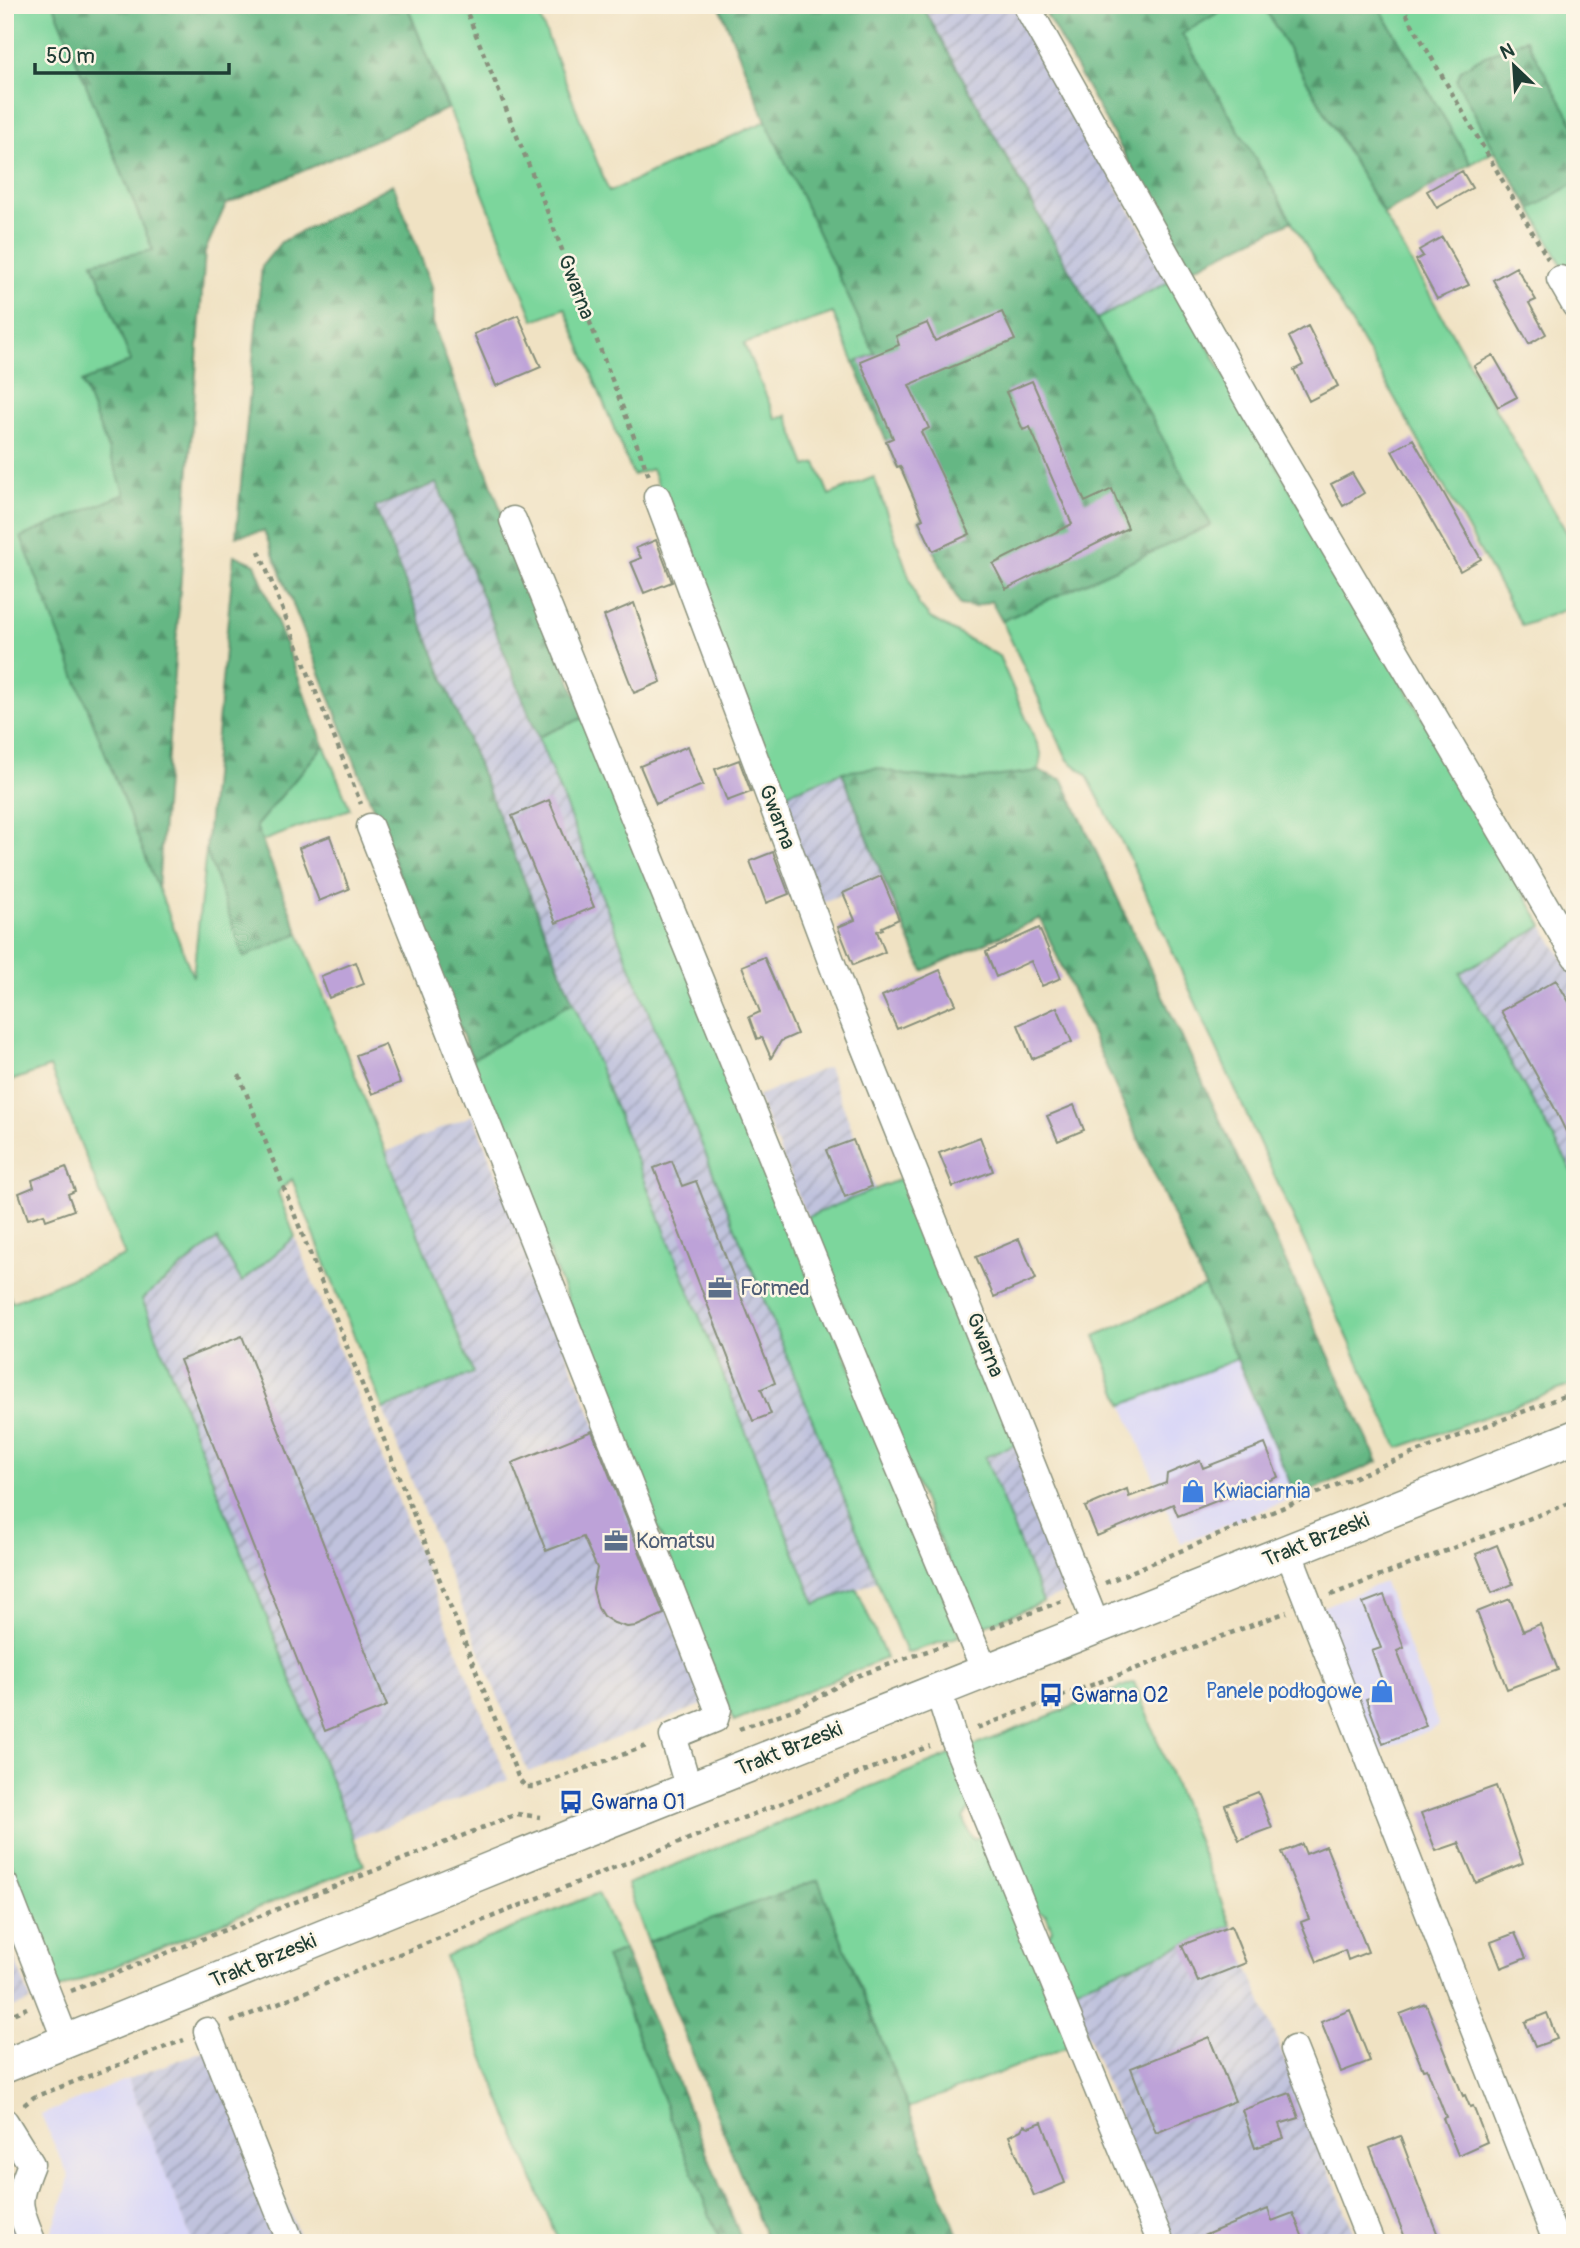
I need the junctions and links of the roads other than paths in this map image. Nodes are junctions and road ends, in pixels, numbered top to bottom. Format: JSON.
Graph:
{"nodes":[{"id":1,"x":1026,"y":5,"type":"edge"},
{"id":2,"x":1560,"y":279,"type":"road end"},
{"id":3,"x":1575,"y":305,"type":"edge"},
{"id":4,"x":657,"y":496,"type":"road end"},
{"id":5,"x":513,"y":520,"type":"dead end"},
{"id":6,"x":370,"y":827,"type":"road end"},
{"id":7,"x":1575,"y":956,"type":"edge"},
{"id":8,"x":1575,"y":1437,"type":"edge"},
{"id":9,"x":1288,"y":1551,"type":"junction"},
{"id":10,"x":1097,"y":1626,"type":"junction"},
{"id":11,"x":985,"y":1671,"type":"junction"},
{"id":12,"x":938,"y":1690,"type":"junction"},
{"id":13,"x":690,"y":1789,"type":"junction"},
{"id":14,"x":5,"y":1885,"type":"edge"},
{"id":15,"x":207,"y":2031,"type":"road end"},
{"id":16,"x":66,"y":2041,"type":"junction"},
{"id":17,"x":1294,"y":2049,"type":"dead end"},
{"id":18,"x":5,"y":2066,"type":"edge"},
{"id":19,"x":10,"y":2116,"type":"edge"},
{"id":20,"x":33,"y":2243,"type":"edge"},
{"id":21,"x":291,"y":2243,"type":"edge"},
{"id":22,"x":1161,"y":2243,"type":"edge"},
{"id":23,"x":1371,"y":2243,"type":"edge"},
{"id":24,"x":1558,"y":2243,"type":"edge"}],
"edges":[{"from":1,"to":7,"type":"street"},
{"from":2,"to":3,"type":"street"},
{"from":4,"to":10,"type":"street","name":"Gwarna"},
{"from":5,"to":11,"type":"street"},
{"from":6,"to":13,"type":"street"},
{"from":8,"to":9,"type":"main road","name":"Trakt Brzeski"},
{"from":9,"to":10,"type":"main road","name":"Trakt Brzeski"},
{"from":9,"to":24,"type":"street"},
{"from":10,"to":11,"type":"main road","name":"Trakt Brzeski"},
{"from":11,"to":12,"type":"main road","name":"Trakt Brzeski"},
{"from":12,"to":13,"type":"main road","name":"Trakt Brzeski"},
{"from":12,"to":22,"type":"street"},
{"from":13,"to":16,"type":"main road","name":"Trakt Brzeski"},
{"from":14,"to":16,"type":"street"},
{"from":15,"to":21,"type":"street"},
{"from":16,"to":18,"type":"main road","name":"Trakt Brzeski"},
{"from":17,"to":23,"type":"street"},
{"from":19,"to":20,"type":"street"}]}
